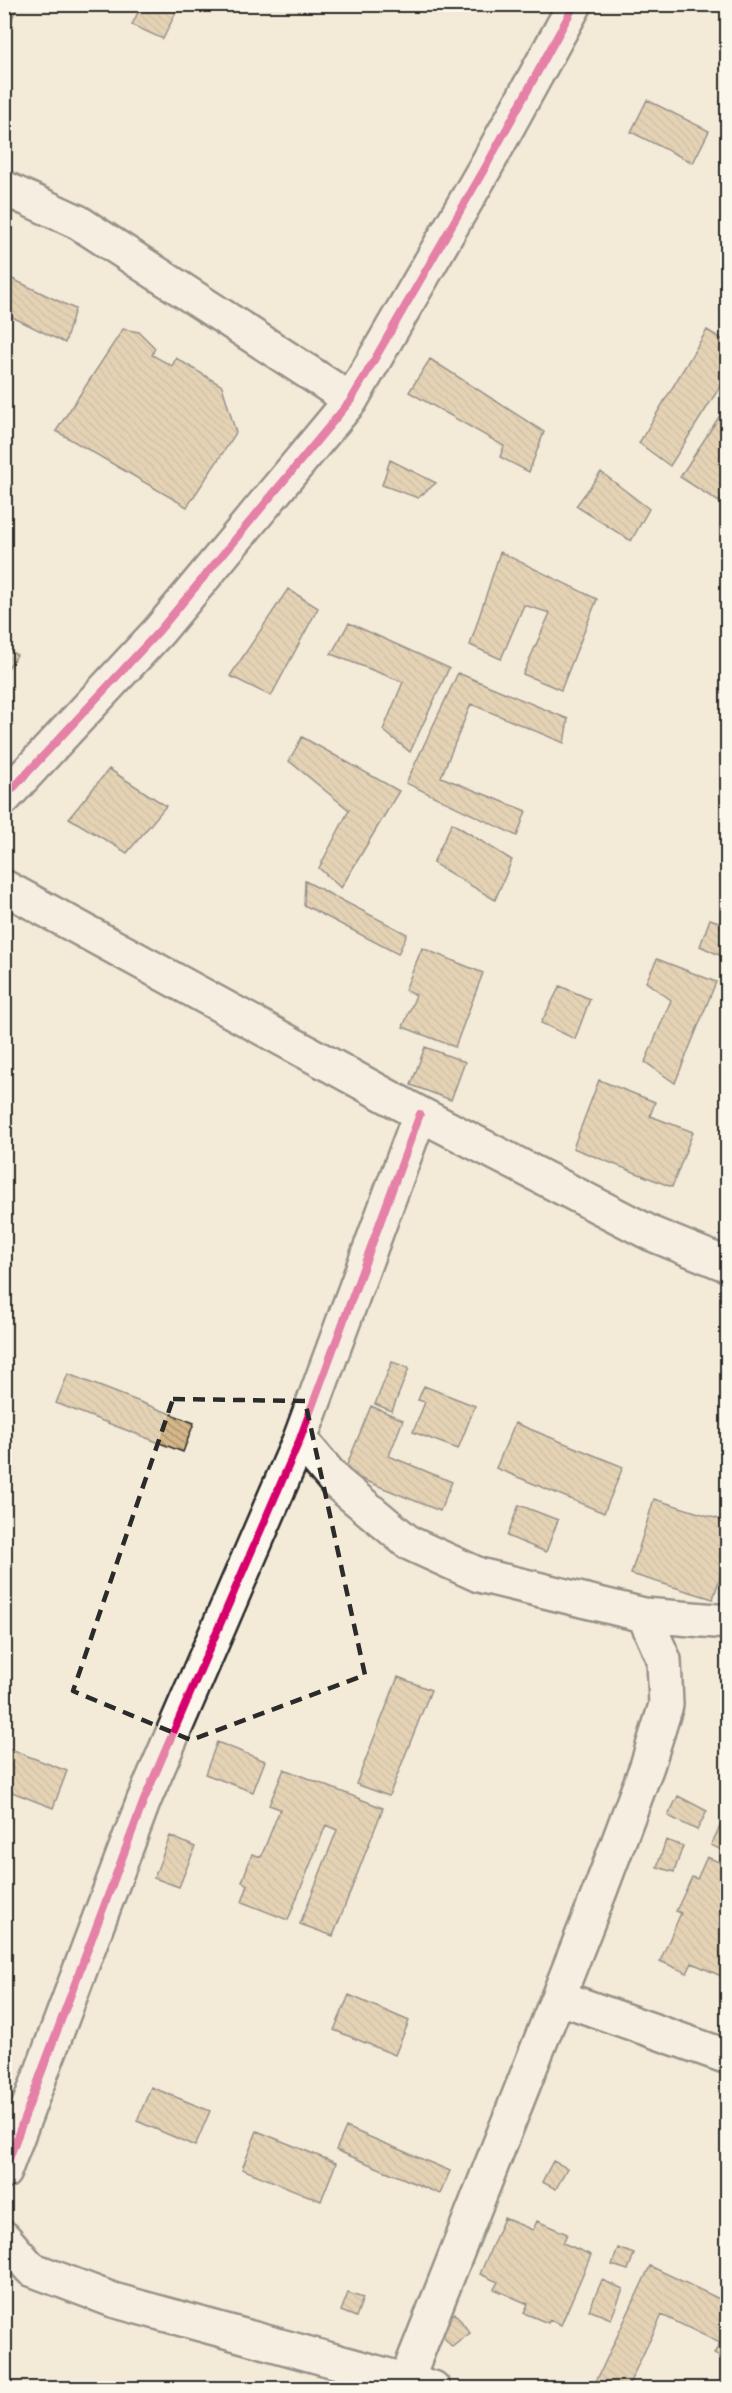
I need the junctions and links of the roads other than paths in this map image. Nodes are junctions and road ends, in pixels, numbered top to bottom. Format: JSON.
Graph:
{"nodes":[{"id":1,"x":575,"y":4,"type":"edge"},
{"id":2,"x":4,"y":188,"type":"edge"},
{"id":3,"x":351,"y":400,"type":"junction"},
{"id":4,"x":4,"y":798,"type":"edge"},
{"id":5,"x":4,"y":887,"type":"edge"},
{"id":6,"x":420,"y":1114,"type":"junction"},
{"id":7,"x":728,"y":1264,"type":"edge"},
{"id":8,"x":300,"y":1438,"type":"junction"},
{"id":9,"x":644,"y":1616,"type":"junction"},
{"id":10,"x":728,"y":1622,"type":"edge"},
{"id":11,"x":558,"y":1997,"type":"junction"},
{"id":12,"x":728,"y":2057,"type":"edge"},
{"id":13,"x":4,"y":2172,"type":"edge"},
{"id":14,"x":4,"y":2238,"type":"edge"},
{"id":15,"x":420,"y":2385,"type":"edge"}],
"edges":[{"from":1,"to":3,"type":"street"},
{"from":2,"to":3,"type":"street"},
{"from":3,"to":4,"type":"street"},
{"from":5,"to":6,"type":"street"},
{"from":6,"to":7,"type":"street"},
{"from":6,"to":8,"type":"street"},
{"from":8,"to":9,"type":"street"},
{"from":8,"to":13,"type":"street"},
{"from":9,"to":10,"type":"street"},
{"from":9,"to":11,"type":"street"},
{"from":11,"to":12,"type":"street"},
{"from":11,"to":15,"type":"street"},
{"from":14,"to":15,"type":"street"}]}
